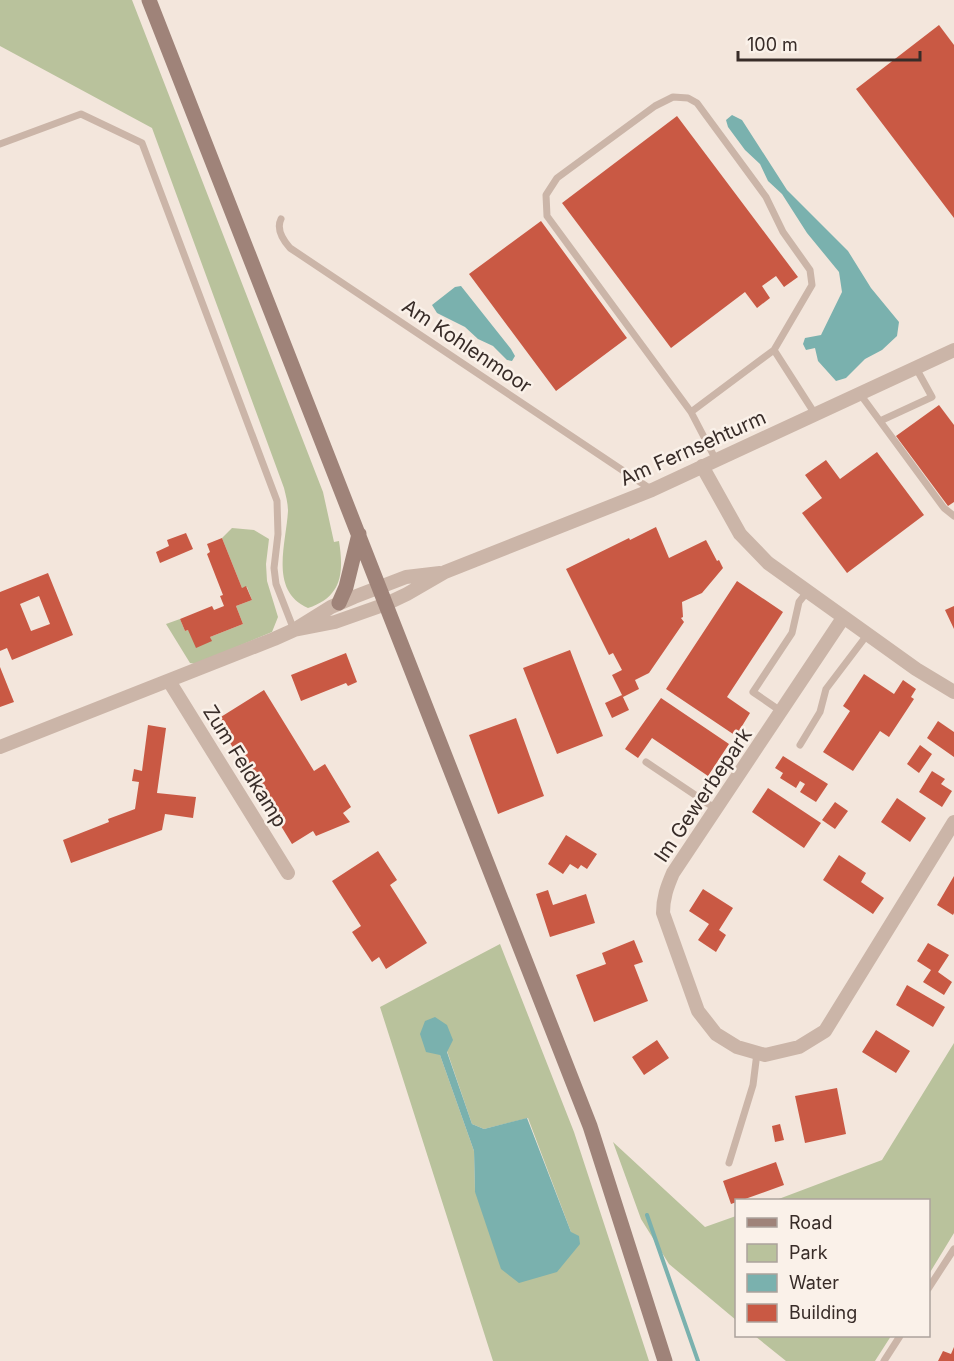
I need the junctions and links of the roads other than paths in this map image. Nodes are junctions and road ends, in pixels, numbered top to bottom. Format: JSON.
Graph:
{"nodes":[{"id":1,"x":149,"y":0,"type":"edge"},
{"id":2,"x":0,"y":144,"type":"edge"},
{"id":3,"x":281,"y":219,"type":"dead end"},
{"id":4,"x":774,"y":350,"type":"junction"},
{"id":5,"x":954,"y":350,"type":"edge"},
{"id":6,"x":916,"y":368,"type":"junction"},
{"id":7,"x":860,"y":394,"type":"junction"},
{"id":8,"x":691,"y":412,"type":"junction"},
{"id":9,"x":815,"y":414,"type":"junction"},
{"id":10,"x":880,"y":421,"type":"junction"},
{"id":11,"x":716,"y":460,"type":"junction"},
{"id":12,"x":702,"y":466,"type":"junction"},
{"id":13,"x":652,"y":490,"type":"junction"},
{"id":14,"x":954,"y":516,"type":"edge"},
{"id":15,"x":359,"y":534,"type":"junction"},
{"id":16,"x":445,"y":572,"type":"junction"},
{"id":17,"x":380,"y":587,"type":"junction"},
{"id":18,"x":807,"y":592,"type":"junction"},
{"id":19,"x":339,"y":603,"type":"junction"},
{"id":20,"x":386,"y":604,"type":"junction"},
{"id":21,"x":843,"y":618,"type":"junction"},
{"id":22,"x":294,"y":630,"type":"junction"},
{"id":23,"x":867,"y":635,"type":"junction"},
{"id":24,"x":170,"y":681,"type":"junction"},
{"id":25,"x":954,"y":692,"type":"edge"},
{"id":26,"x":782,"y":712,"type":"junction"},
{"id":27,"x":800,"y":745,"type":"dead end"},
{"id":28,"x":0,"y":747,"type":"edge"},
{"id":29,"x":646,"y":762,"type":"dead end"},
{"id":30,"x":716,"y":809,"type":"junction"},
{"id":31,"x":954,"y":822,"type":"edge"},
{"id":32,"x":288,"y":873,"type":"dead end"},
{"id":33,"x":757,"y":1053,"type":"junction"},
{"id":34,"x":729,"y":1163,"type":"dead end"},
{"id":35,"x":954,"y":1249,"type":"edge"},
{"id":36,"x":930,"y":1286,"type":"edge"},
{"id":37,"x":899,"y":1337,"type":"edge"},
{"id":38,"x":665,"y":1361,"type":"edge"},
{"id":39,"x":884,"y":1361,"type":"edge"}],
"edges":[{"from":1,"to":15,"type":"main road"},
{"from":2,"to":22,"type":"lane"},
{"from":3,"to":13,"type":"lane","name":"Am Kohlenmoor"},
{"from":4,"to":8,"type":"lane"},
{"from":4,"to":8,"type":"lane"},
{"from":4,"to":9,"type":"lane"},
{"from":5,"to":6,"type":"street","name":"Am Fernsehturm"},
{"from":6,"to":7,"type":"street","name":"Am Fernsehturm"},
{"from":6,"to":10,"type":"lane"},
{"from":7,"to":9,"type":"street","name":"Am Fernsehturm"},
{"from":7,"to":10,"type":"lane"},
{"from":8,"to":11,"type":"lane"},
{"from":9,"to":11,"type":"street","name":"Am Fernsehturm"},
{"from":10,"to":14,"type":"lane"},
{"from":11,"to":12,"type":"street","name":"Am Fernsehturm"},
{"from":12,"to":13,"type":"street","name":"Am Fernsehturm"},
{"from":12,"to":18,"type":"street"},
{"from":13,"to":16,"type":"street","name":"Am Fernsehturm"},
{"from":15,"to":17,"type":"main road"},
{"from":15,"to":19,"type":"main road"},
{"from":16,"to":17,"type":"street","name":"Am Fernsehturm"},
{"from":16,"to":20,"type":"street","name":"Am Fernsehturm"},
{"from":17,"to":19,"type":"street"},
{"from":17,"to":20,"type":"main road"},
{"from":18,"to":21,"type":"street"},
{"from":18,"to":26,"type":"lane"},
{"from":19,"to":22,"type":"street"},
{"from":20,"to":22,"type":"street"},
{"from":20,"to":38,"type":"main road"},
{"from":21,"to":23,"type":"street"},
{"from":21,"to":26,"type":"street","name":"Im Gewerbepark"},
{"from":22,"to":24,"type":"street"},
{"from":23,"to":25,"type":"street"},
{"from":23,"to":27,"type":"lane"},
{"from":24,"to":28,"type":"street"},
{"from":24,"to":32,"type":"street","name":"Zum Feldkamp"},
{"from":26,"to":30,"type":"street","name":"Im Gewerbepark"},
{"from":29,"to":30,"type":"lane"},
{"from":30,"to":33,"type":"street","name":"Im Gewerbepark"},
{"from":31,"to":33,"type":"street","name":"Im Gewerbepark"},
{"from":33,"to":34,"type":"lane"},
{"from":35,"to":36,"type":"lane"},
{"from":37,"to":39,"type":"lane"}]}
